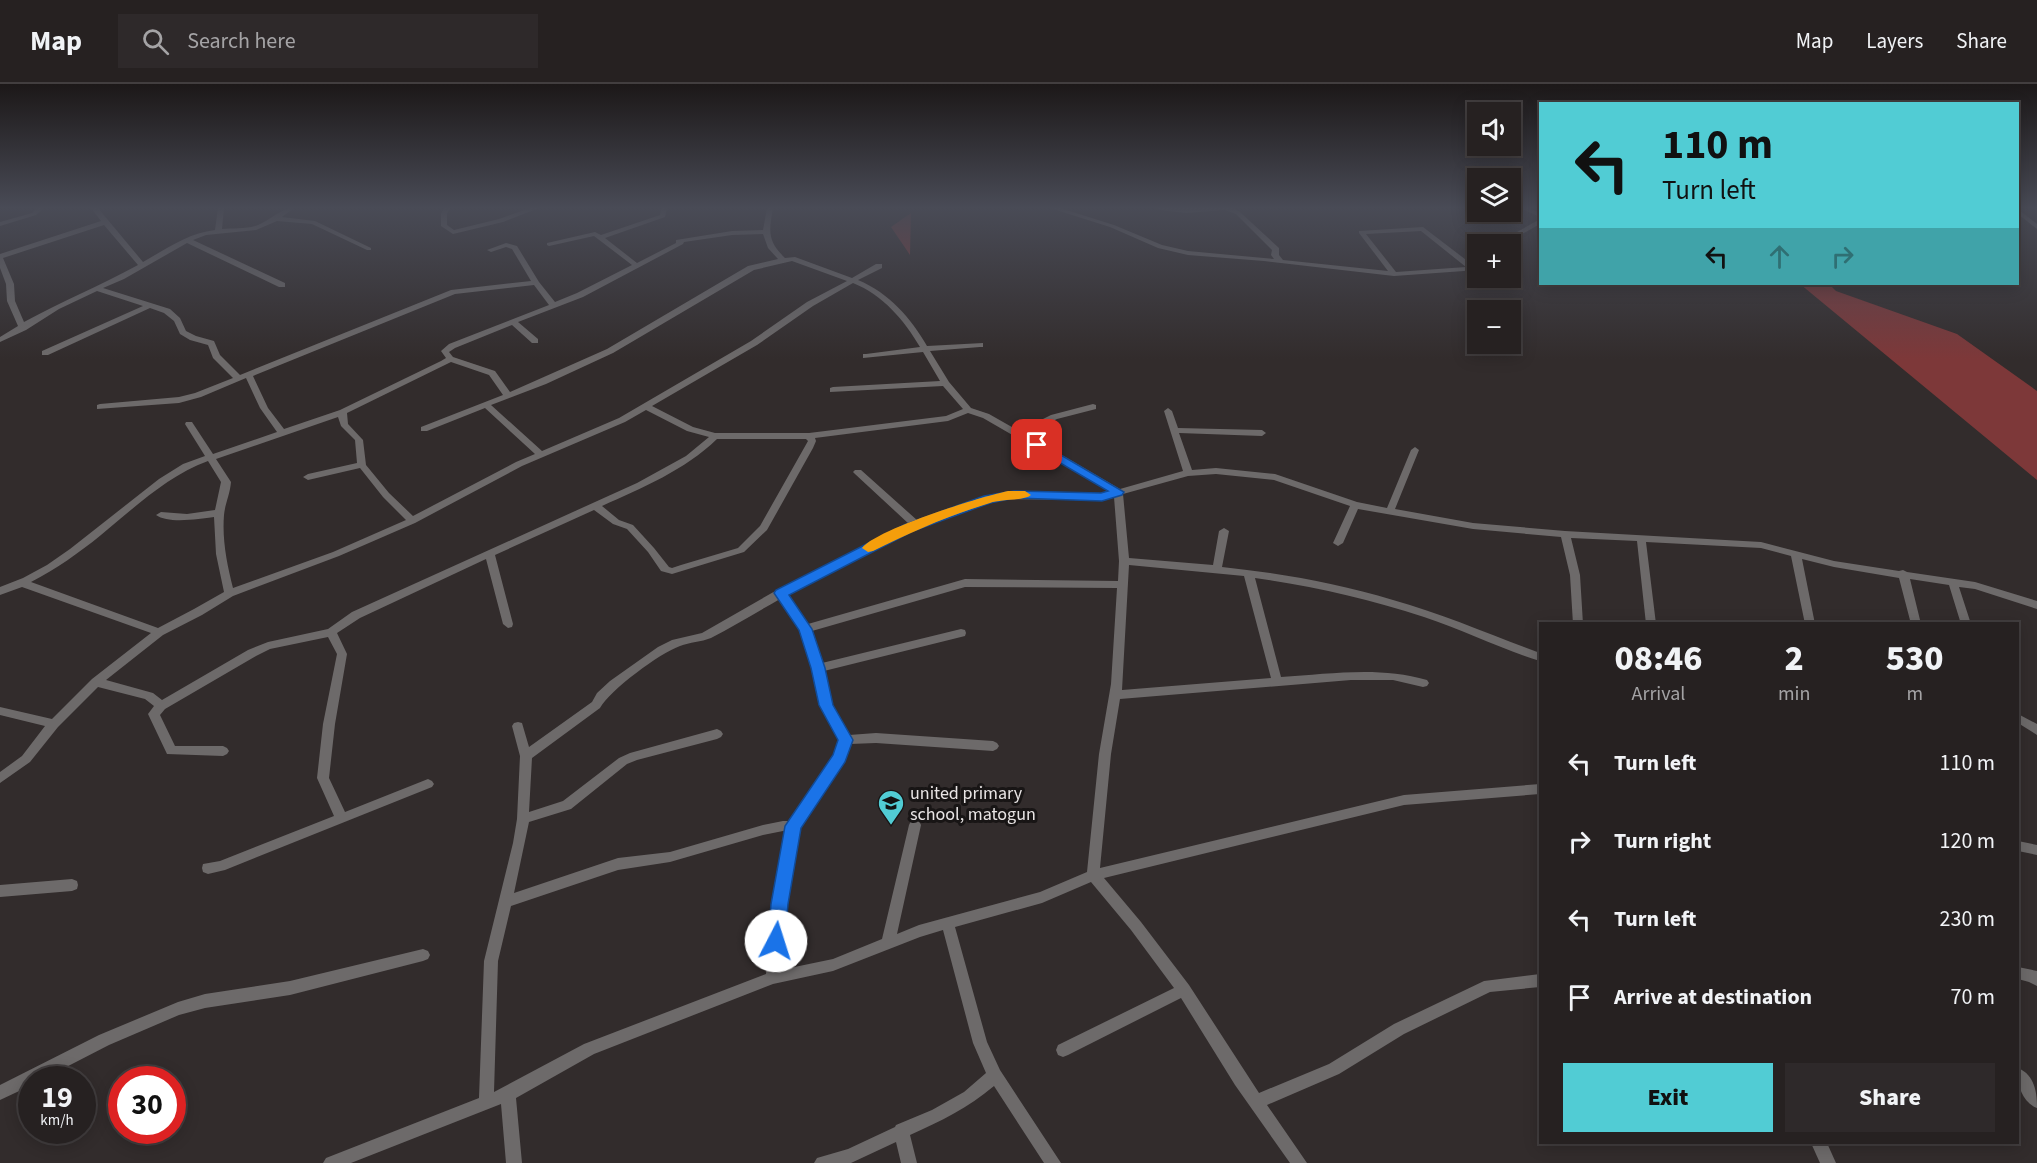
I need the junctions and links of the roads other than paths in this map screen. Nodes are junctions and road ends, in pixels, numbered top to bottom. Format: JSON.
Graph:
{"nodes":[{"id":1,"x":0,"y":258,"type":"edge"},
{"id":2,"x":136,"y":258,"type":"edge"},
{"id":3,"x":152,"y":258,"type":"edge"},
{"id":4,"x":226,"y":258,"type":"edge"},
{"id":5,"x":522,"y":258,"type":"edge"},
{"id":6,"x":627,"y":258,"type":"edge"},
{"id":7,"x":652,"y":258,"type":"edge"},
{"id":8,"x":1256,"y":258,"type":"edge"},
{"id":9,"x":1278,"y":258,"type":"edge"},
{"id":10,"x":1382,"y":258,"type":"edge"},
{"id":11,"x":783,"y":260,"type":"joint"},
{"id":12,"x":1281,"y":262,"type":"junction"},
{"id":13,"x":141,"y":264,"type":"junction"},
{"id":14,"x":636,"y":265,"type":"junction"},
{"id":15,"x":879,"y":266,"type":"dead end"},
{"id":16,"x":1467,"y":269,"type":"edge"},
{"id":17,"x":1394,"y":274,"type":"junction"},
{"id":18,"x":854,"y":280,"type":"junction"},
{"id":19,"x":536,"y":283,"type":"junction"},
{"id":20,"x":282,"y":285,"type":"dead end"},
{"id":21,"x":95,"y":288,"type":"junction"},
{"id":22,"x":151,"y":304,"type":"junction"},
{"id":23,"x":554,"y":306,"type":"junction"},
{"id":24,"x":513,"y":322,"type":"junction"},
{"id":25,"x":22,"y":328,"type":"junction"},
{"id":26,"x":0,"y":339,"type":"edge"},
{"id":27,"x":535,"y":341,"type":"dead end"},
{"id":28,"x":980,"y":345,"type":"dead end"},
{"id":29,"x":924,"y":349,"type":"junction"},
{"id":30,"x":45,"y":353,"type":"dead end"},
{"id":31,"x":866,"y":356,"type":"dead end"},
{"id":32,"x":450,"y":359,"type":"junction"},
{"id":33,"x":249,"y":375,"type":"junction"},
{"id":34,"x":238,"y":378,"type":"junction"},
{"id":35,"x":945,"y":383,"type":"junction"},
{"id":36,"x":833,"y":390,"type":"dead end"},
{"id":37,"x":508,"y":395,"type":"junction"},
{"id":38,"x":485,"y":404,"type":"junction"},
{"id":39,"x":100,"y":406,"type":"dead end"},
{"id":40,"x":645,"y":406,"type":"junction"},
{"id":41,"x":1093,"y":407,"type":"dead end"},
{"id":42,"x":968,"y":411,"type":"junction"},
{"id":43,"x":1168,"y":411,"type":"dead end"},
{"id":44,"x":343,"y":412,"type":"junction"},
{"id":45,"x":189,"y":424,"type":"dead end"},
{"id":46,"x":424,"y":429,"type":"dead end"},
{"id":47,"x":1173,"y":430,"type":"junction"},
{"id":48,"x":281,"y":432,"type":"junction"},
{"id":49,"x":1262,"y":433,"type":"dead end"},
{"id":50,"x":1019,"y":434,"type":"junction"},
{"id":51,"x":716,"y":436,"type":"junction"},
{"id":52,"x":809,"y":436,"type":"junction"},
{"id":53,"x":1415,"y":450,"type":"dead end"},
{"id":54,"x":541,"y":455,"type":"junction"},
{"id":55,"x":209,"y":457,"type":"junction"},
{"id":56,"x":362,"y":465,"type":"junction"},
{"id":57,"x":858,"y":472,"type":"dead end"},
{"id":58,"x":1188,"y":473,"type":"junction"},
{"id":59,"x":308,"y":477,"type":"dead end"},
{"id":60,"x":1118,"y":492,"type":"junction"},
{"id":61,"x":1355,"y":505,"type":"junction"},
{"id":62,"x":594,"y":506,"type":"junction"},
{"id":63,"x":1390,"y":511,"type":"junction"},
{"id":64,"x":219,"y":513,"type":"junction"},
{"id":65,"x":162,"y":515,"type":"dead end"},
{"id":66,"x":412,"y":521,"type":"junction"},
{"id":67,"x":916,"y":525,"type":"junction"},
{"id":68,"x":1224,"y":531,"type":"dead end"},
{"id":69,"x":1565,"y":534,"type":"junction"},
{"id":70,"x":1641,"y":538,"type":"junction"},
{"id":71,"x":1338,"y":543,"type":"dead end"},
{"id":72,"x":490,"y":555,"type":"junction"},
{"id":73,"x":1796,"y":555,"type":"junction"},
{"id":74,"x":1124,"y":561,"type":"junction"},
{"id":75,"x":1216,"y":568,"type":"junction"},
{"id":76,"x":1248,"y":572,"type":"junction"},
{"id":77,"x":1903,"y":573,"type":"junction"},
{"id":78,"x":1953,"y":583,"type":"junction"},
{"id":79,"x":25,"y":584,"type":"junction"},
{"id":80,"x":1123,"y":585,"type":"junction"},
{"id":81,"x":0,"y":591,"type":"edge"},
{"id":82,"x":229,"y":593,"type":"junction"},
{"id":83,"x":781,"y":593,"type":"junction"},
{"id":84,"x":2037,"y":605,"type":"edge"},
{"id":85,"x":1578,"y":622,"type":"edge"},
{"id":86,"x":1651,"y":622,"type":"edge"},
{"id":87,"x":1810,"y":622,"type":"edge"},
{"id":88,"x":1915,"y":622,"type":"edge"},
{"id":89,"x":1965,"y":622,"type":"edge"},
{"id":90,"x":508,"y":624,"type":"dead end"},
{"id":91,"x":806,"y":629,"type":"junction"},
{"id":92,"x":159,"y":632,"type":"junction"},
{"id":93,"x":331,"y":632,"type":"junction"},
{"id":94,"x":961,"y":633,"type":"dead end"},
{"id":95,"x":1539,"y":657,"type":"edge"},
{"id":96,"x":818,"y":668,"type":"junction"},
{"id":97,"x":96,"y":682,"type":"junction"},
{"id":98,"x":1277,"y":682,"type":"junction"},
{"id":99,"x":1423,"y":683,"type":"dead end"},
{"id":100,"x":1114,"y":695,"type":"junction"},
{"id":101,"x":161,"y":706,"type":"junction"},
{"id":102,"x":0,"y":711,"type":"edge"},
{"id":103,"x":2019,"y":719,"type":"edge"},
{"id":104,"x":54,"y":724,"type":"junction"},
{"id":105,"x":518,"y":726,"type":"dead end"},
{"id":106,"x":2037,"y":730,"type":"edge"},
{"id":107,"x":717,"y":734,"type":"dead end"},
{"id":108,"x":846,"y":740,"type":"junction"},
{"id":109,"x":993,"y":746,"type":"dead end"},
{"id":110,"x":223,"y":751,"type":"dead end"},
{"id":111,"x":526,"y":756,"type":"junction"},
{"id":112,"x":0,"y":778,"type":"edge"},
{"id":113,"x":428,"y":784,"type":"dead end"},
{"id":114,"x":1539,"y":789,"type":"edge"},
{"id":115,"x":342,"y":819,"type":"junction"},
{"id":116,"x":523,"y":819,"type":"junction"},
{"id":117,"x":915,"y":825,"type":"dead end"},
{"id":118,"x":793,"y":826,"type":"junction"},
{"id":119,"x":2019,"y":846,"type":"edge"},
{"id":120,"x":2037,"y":850,"type":"edge"},
{"id":121,"x":208,"y":868,"type":"dead end"},
{"id":122,"x":1093,"y":875,"type":"junction"},
{"id":123,"x":72,"y":885,"type":"dead end"},
{"id":124,"x":0,"y":891,"type":"edge"},
{"id":125,"x":505,"y":902,"type":"junction"},
{"id":126,"x":948,"y":924,"type":"junction"},
{"id":127,"x":888,"y":943,"type":"junction"},
{"id":128,"x":423,"y":955,"type":"dead end"},
{"id":129,"x":2019,"y":973,"type":"edge"},
{"id":130,"x":773,"y":978,"type":"junction"},
{"id":131,"x":2037,"y":980,"type":"edge"},
{"id":132,"x":1539,"y":981,"type":"edge"},
{"id":133,"x":1184,"y":990,"type":"junction"},
{"id":134,"x":1063,"y":1050,"type":"dead end"},
{"id":135,"x":995,"y":1075,"type":"junction"},
{"id":136,"x":2019,"y":1076,"type":"edge"},
{"id":137,"x":0,"y":1093,"type":"edge"},
{"id":138,"x":508,"y":1094,"type":"junction"},
{"id":139,"x":486,"y":1101,"type":"junction"},
{"id":140,"x":2037,"y":1101,"type":"edge"},
{"id":141,"x":1256,"y":1102,"type":"junction"},
{"id":142,"x":901,"y":1130,"type":"junction"},
{"id":143,"x":1819,"y":1144,"type":"edge"},
{"id":144,"x":331,"y":1163,"type":"edge"},
{"id":145,"x":514,"y":1163,"type":"edge"},
{"id":146,"x":822,"y":1163,"type":"edge"},
{"id":147,"x":909,"y":1163,"type":"edge"},
{"id":148,"x":1053,"y":1163,"type":"edge"},
{"id":149,"x":1299,"y":1163,"type":"edge"},
{"id":150,"x":1828,"y":1163,"type":"edge"}],
"edges":[{"from":1,"to":25,"type":"street"},
{"from":2,"to":13,"type":"street"},
{"from":3,"to":13,"type":"street"},
{"from":4,"to":20,"type":"street"},
{"from":5,"to":19,"type":"street"},
{"from":6,"to":14,"type":"street"},
{"from":7,"to":14,"type":"street"},
{"from":8,"to":12,"type":"street"},
{"from":9,"to":12,"type":"street"},
{"from":10,"to":17,"type":"street"},
{"from":11,"to":18,"type":"street"},
{"from":11,"to":37,"type":"street"},
{"from":12,"to":17,"type":"street"},
{"from":13,"to":21,"type":"street"},
{"from":14,"to":23,"type":"street"},
{"from":15,"to":18,"type":"street"},
{"from":16,"to":17,"type":"street"},
{"from":18,"to":29,"type":"street"},
{"from":18,"to":40,"type":"street"},
{"from":19,"to":23,"type":"street"},
{"from":19,"to":33,"type":"street"},
{"from":21,"to":22,"type":"street"},
{"from":21,"to":25,"type":"street"},
{"from":22,"to":30,"type":"street"},
{"from":22,"to":34,"type":"street"},
{"from":23,"to":24,"type":"street"},
{"from":24,"to":27,"type":"street"},
{"from":24,"to":32,"type":"street"},
{"from":25,"to":26,"type":"street"},
{"from":28,"to":29,"type":"street"},
{"from":29,"to":31,"type":"street"},
{"from":29,"to":35,"type":"street"},
{"from":32,"to":37,"type":"street"},
{"from":32,"to":44,"type":"street"},
{"from":33,"to":34,"type":"street"},
{"from":33,"to":48,"type":"street"},
{"from":34,"to":39,"type":"street"},
{"from":35,"to":36,"type":"street"},
{"from":35,"to":42,"type":"street"},
{"from":37,"to":38,"type":"street"},
{"from":38,"to":46,"type":"street"},
{"from":38,"to":54,"type":"street"},
{"from":40,"to":51,"type":"street"},
{"from":40,"to":54,"type":"street"},
{"from":41,"to":50,"type":"street"},
{"from":42,"to":50,"type":"street"},
{"from":42,"to":52,"type":"street"},
{"from":43,"to":47,"type":"street"},
{"from":44,"to":48,"type":"street"},
{"from":44,"to":56,"type":"street"},
{"from":45,"to":55,"type":"street"},
{"from":47,"to":49,"type":"street"},
{"from":47,"to":58,"type":"street"},
{"from":48,"to":55,"type":"street"},
{"from":50,"to":60,"type":"street"},
{"from":51,"to":52,"type":"street"},
{"from":51,"to":62,"type":"street"},
{"from":52,"to":62,"type":"street"},
{"from":53,"to":63,"type":"street"},
{"from":54,"to":66,"type":"street"},
{"from":55,"to":64,"type":"street"},
{"from":55,"to":79,"type":"street"},
{"from":56,"to":59,"type":"street"},
{"from":56,"to":66,"type":"street"},
{"from":57,"to":67,"type":"street"},
{"from":58,"to":60,"type":"street"},
{"from":58,"to":61,"type":"street"},
{"from":60,"to":67,"type":"street"},
{"from":60,"to":74,"type":"street"},
{"from":61,"to":63,"type":"street"},
{"from":61,"to":71,"type":"street"},
{"from":62,"to":72,"type":"street"},
{"from":63,"to":69,"type":"street"},
{"from":64,"to":65,"type":"street"},
{"from":64,"to":82,"type":"street"},
{"from":66,"to":82,"type":"street"},
{"from":67,"to":83,"type":"street"},
{"from":68,"to":75,"type":"street"},
{"from":69,"to":70,"type":"street"},
{"from":69,"to":85,"type":"street"},
{"from":70,"to":73,"type":"street"},
{"from":70,"to":86,"type":"street"},
{"from":72,"to":90,"type":"street"},
{"from":72,"to":93,"type":"street"},
{"from":73,"to":77,"type":"street"},
{"from":73,"to":87,"type":"street"},
{"from":74,"to":75,"type":"street"},
{"from":74,"to":80,"type":"street"},
{"from":75,"to":76,"type":"street"},
{"from":76,"to":95,"type":"street"},
{"from":76,"to":98,"type":"street"},
{"from":77,"to":78,"type":"street"},
{"from":77,"to":88,"type":"street"},
{"from":78,"to":84,"type":"street"},
{"from":78,"to":89,"type":"street"},
{"from":79,"to":81,"type":"street"},
{"from":79,"to":92,"type":"street"},
{"from":80,"to":91,"type":"street"},
{"from":80,"to":100,"type":"street"},
{"from":82,"to":92,"type":"street"},
{"from":83,"to":91,"type":"street"},
{"from":83,"to":111,"type":"street"},
{"from":91,"to":96,"type":"street"},
{"from":92,"to":97,"type":"street"},
{"from":93,"to":101,"type":"street"},
{"from":93,"to":115,"type":"street"},
{"from":94,"to":96,"type":"street"},
{"from":96,"to":108,"type":"street"},
{"from":97,"to":101,"type":"street"},
{"from":97,"to":104,"type":"street"},
{"from":98,"to":99,"type":"street"},
{"from":98,"to":100,"type":"street"},
{"from":100,"to":122,"type":"street"},
{"from":101,"to":110,"type":"street"},
{"from":102,"to":104,"type":"street"},
{"from":103,"to":106,"type":"street"},
{"from":104,"to":112,"type":"street"},
{"from":105,"to":111,"type":"street"},
{"from":107,"to":116,"type":"street"},
{"from":108,"to":109,"type":"street"},
{"from":108,"to":118,"type":"street"},
{"from":111,"to":116,"type":"street"},
{"from":113,"to":115,"type":"street"},
{"from":114,"to":122,"type":"street"},
{"from":115,"to":121,"type":"street"},
{"from":116,"to":125,"type":"street"},
{"from":117,"to":127,"type":"street"},
{"from":118,"to":125,"type":"street"},
{"from":118,"to":130,"type":"street"},
{"from":119,"to":120,"type":"street"},
{"from":122,"to":126,"type":"street"},
{"from":122,"to":133,"type":"street"},
{"from":123,"to":124,"type":"street"},
{"from":125,"to":139,"type":"street"},
{"from":126,"to":127,"type":"street"},
{"from":126,"to":135,"type":"street"},
{"from":127,"to":130,"type":"street"},
{"from":128,"to":137,"type":"street"},
{"from":129,"to":131,"type":"street"},
{"from":130,"to":138,"type":"street"},
{"from":132,"to":141,"type":"street"},
{"from":133,"to":134,"type":"street"},
{"from":133,"to":141,"type":"street"},
{"from":135,"to":142,"type":"street"},
{"from":135,"to":148,"type":"street"},
{"from":136,"to":140,"type":"street"},
{"from":138,"to":139,"type":"street"},
{"from":138,"to":145,"type":"street"},
{"from":139,"to":144,"type":"street"},
{"from":141,"to":149,"type":"street"},
{"from":142,"to":146,"type":"street"},
{"from":142,"to":147,"type":"street"},
{"from":143,"to":150,"type":"street"}]}
